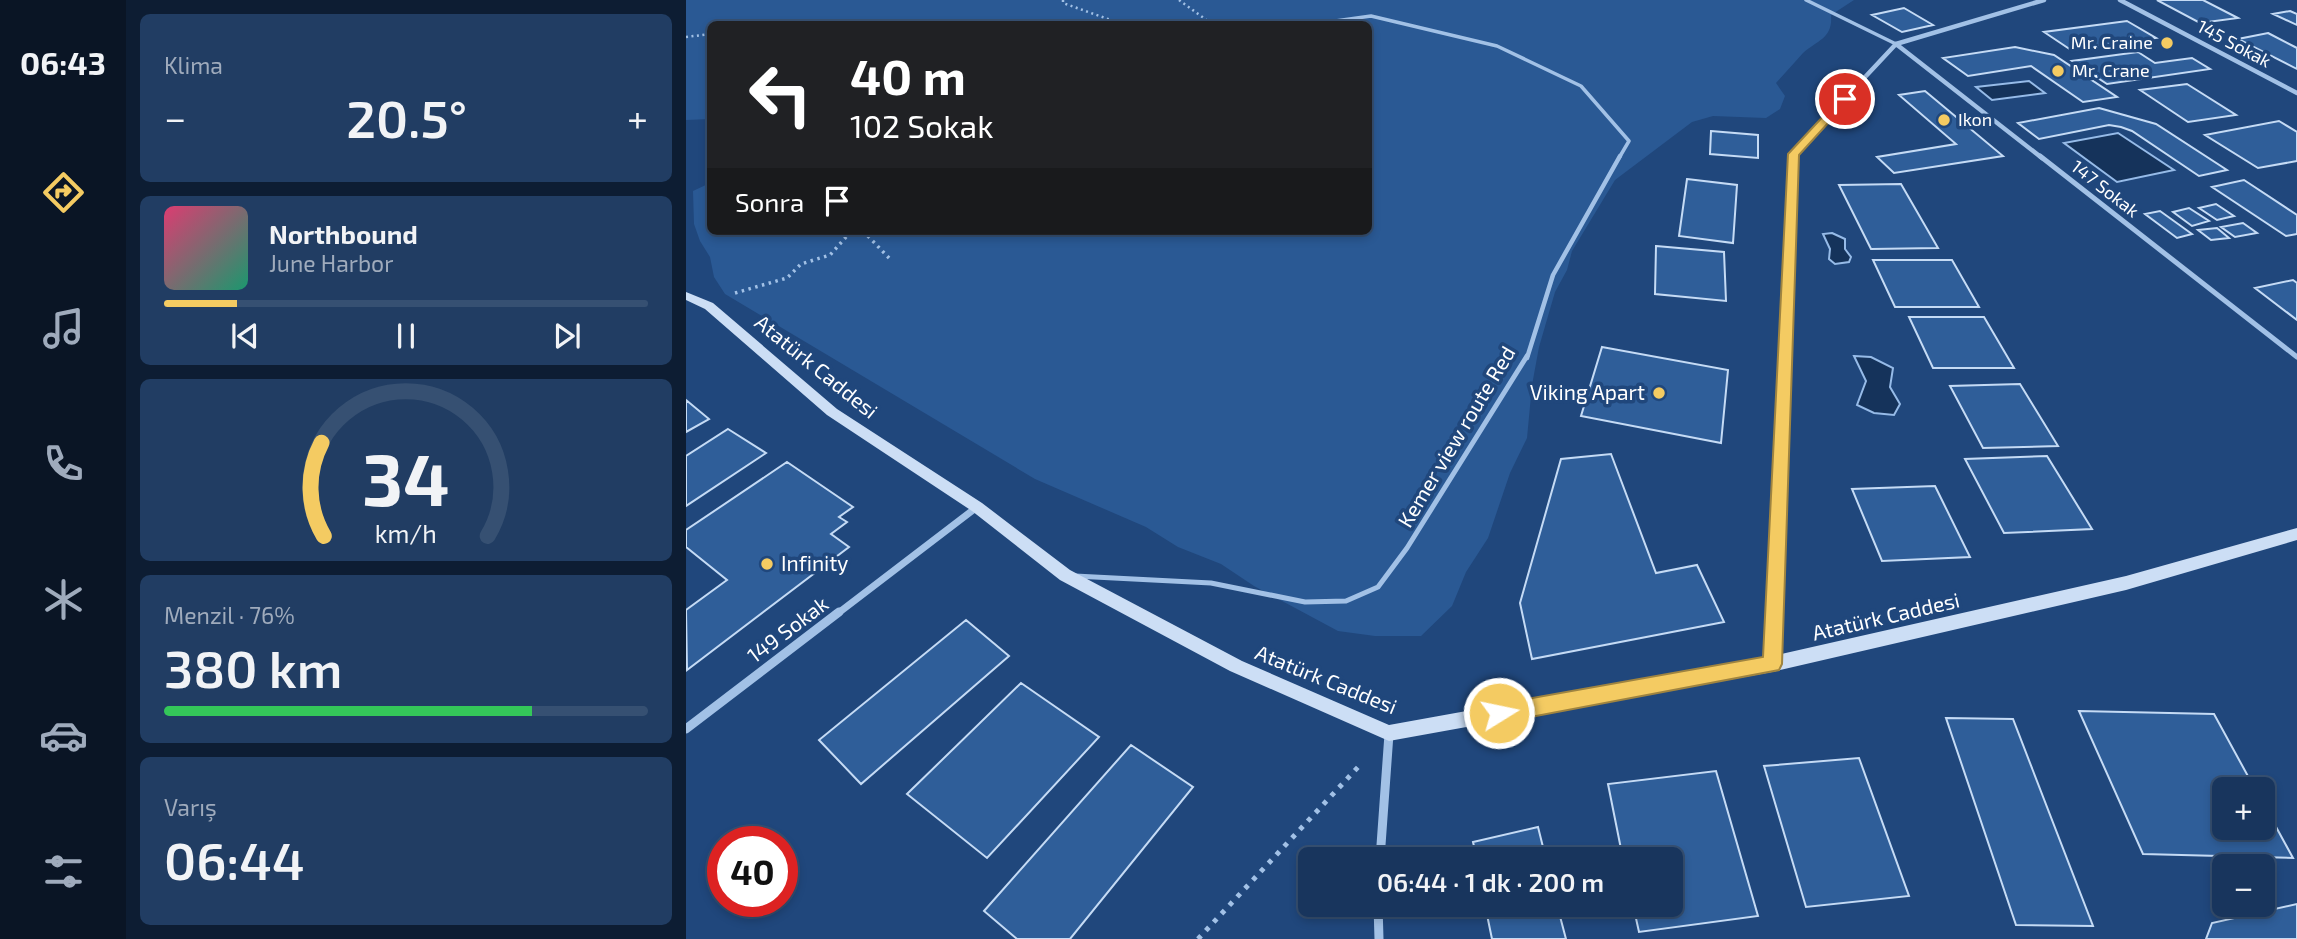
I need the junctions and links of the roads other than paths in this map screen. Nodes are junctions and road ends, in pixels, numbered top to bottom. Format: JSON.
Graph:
{"nodes":[{"id":1,"x":1805,"y":0,"type":"edge"},
{"id":2,"x":2044,"y":0,"type":"edge"},
{"id":3,"x":2120,"y":0,"type":"edge"},
{"id":4,"x":1335,"y":21,"type":"edge"},
{"id":5,"x":1896,"y":44,"type":"junction"},
{"id":6,"x":2297,"y":93,"type":"edge"},
{"id":7,"x":686,"y":296,"type":"edge"},
{"id":8,"x":2297,"y":357,"type":"edge"},
{"id":9,"x":977,"y":507,"type":"junction"},
{"id":10,"x":2297,"y":534,"type":"edge"},
{"id":11,"x":1065,"y":575,"type":"junction"},
{"id":12,"x":1772,"y":664,"type":"junction"},
{"id":13,"x":686,"y":729,"type":"edge"},
{"id":14,"x":1389,"y":733,"type":"junction"},
{"id":15,"x":1381,"y":847,"type":"edge"},
{"id":16,"x":1378,"y":917,"type":"edge"},
{"id":17,"x":1379,"y":939,"type":"edge"}],
"edges":[{"from":1,"to":5,"type":"lane"},
{"from":2,"to":5,"type":"street"},
{"from":3,"to":6,"type":"street","name":"145 Sokak"},
{"from":4,"to":11,"type":"lane","name":"Kemer view route Red"},
{"from":5,"to":8,"type":"street","name":"147 Sokak"},
{"from":5,"to":12,"type":"street"},
{"from":7,"to":9,"type":"street","name":"Atatürk Caddesi"},
{"from":9,"to":11,"type":"street","name":"Atatürk Caddesi"},
{"from":9,"to":13,"type":"street","name":"149 Sokak"},
{"from":10,"to":12,"type":"street","name":"Atatürk Caddesi"},
{"from":11,"to":14,"type":"street","name":"Atatürk Caddesi"},
{"from":12,"to":14,"type":"street","name":"Atatürk Caddesi"},
{"from":14,"to":15,"type":"street"},
{"from":16,"to":17,"type":"street"}]}
